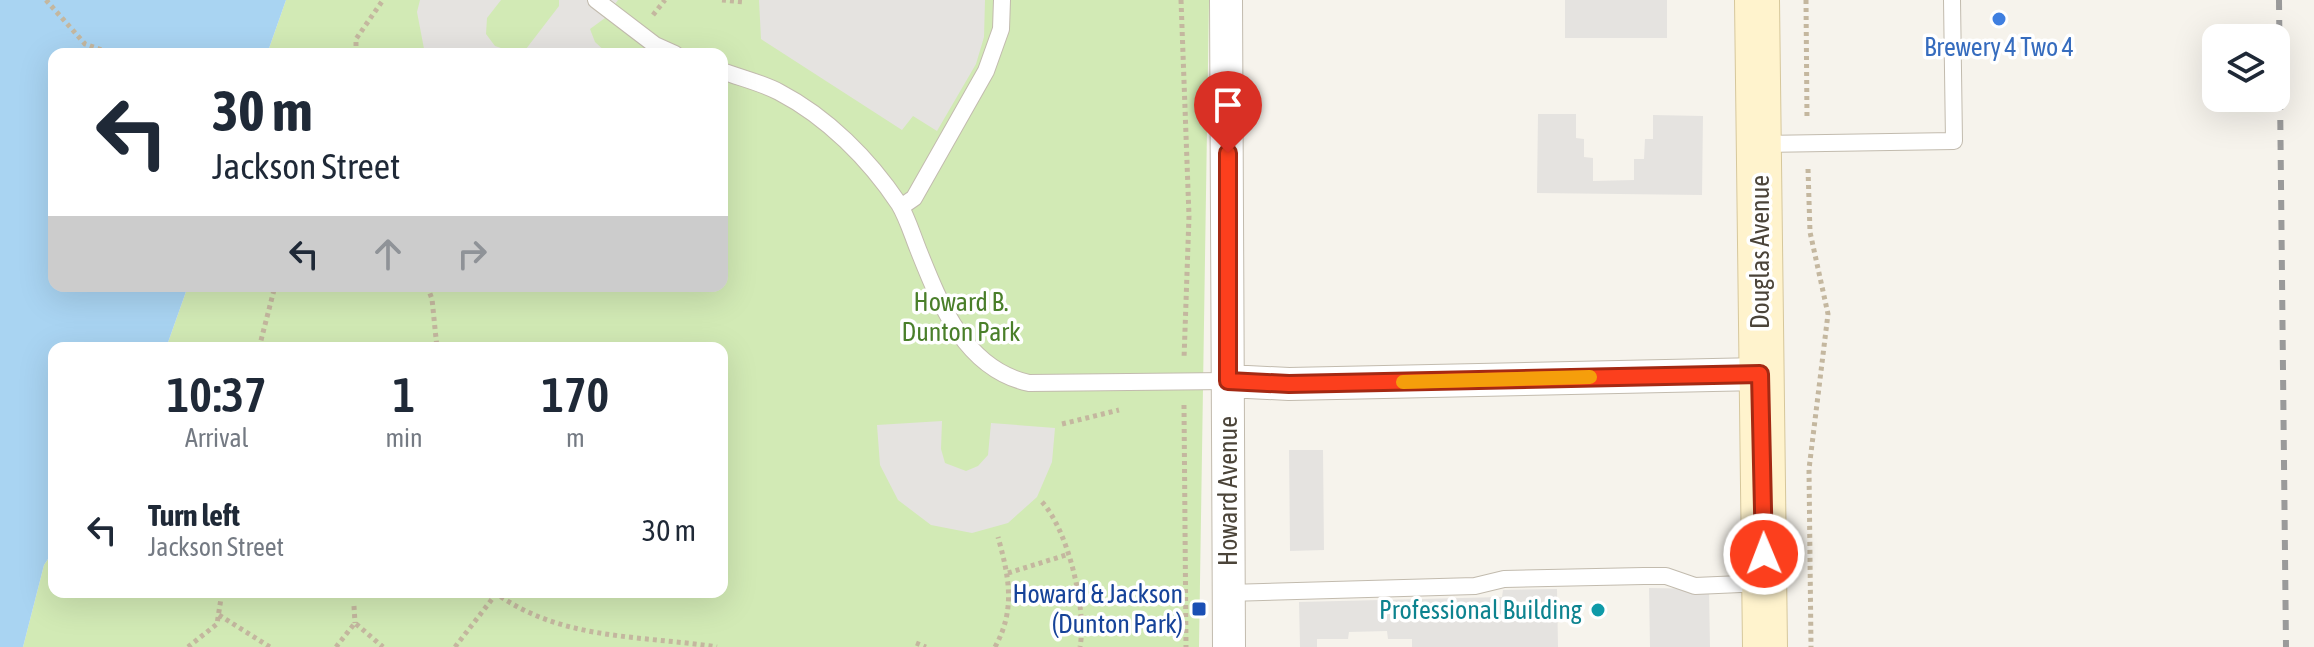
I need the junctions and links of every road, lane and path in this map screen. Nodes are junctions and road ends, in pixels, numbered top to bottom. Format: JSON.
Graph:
{"nodes":[{"id":1,"x":46,"y":0,"type":"edge"},
{"id":2,"x":383,"y":0,"type":"edge"},
{"id":3,"x":596,"y":0,"type":"edge"},
{"id":4,"x":722,"y":0,"type":"edge"},
{"id":5,"x":1002,"y":0,"type":"edge"},
{"id":6,"x":1181,"y":0,"type":"edge"},
{"id":7,"x":1226,"y":0,"type":"edge"},
{"id":8,"x":1757,"y":0,"type":"edge"},
{"id":9,"x":1806,"y":0,"type":"edge"},
{"id":10,"x":1952,"y":0,"type":"edge"},
{"id":11,"x":744,"y":2,"type":"edge"},
{"id":12,"x":96,"y":48,"type":"edge"},
{"id":13,"x":356,"y":48,"type":"edge"},
{"id":14,"x":662,"y":48,"type":"edge"},
{"id":15,"x":728,"y":73,"type":"edge"},
{"id":16,"x":1807,"y":143,"type":"junction"},
{"id":17,"x":1760,"y":144,"type":"junction"},
{"id":18,"x":901,"y":207,"type":"junction"},
{"id":19,"x":273,"y":292,"type":"edge"},
{"id":20,"x":429,"y":292,"type":"edge"},
{"id":21,"x":261,"y":342,"type":"edge"},
{"id":22,"x":436,"y":342,"type":"edge"},
{"id":23,"x":1760,"y":374,"type":"junction"},
{"id":24,"x":1183,"y":379,"type":"junction"},
{"id":25,"x":1228,"y":381,"type":"junction"},
{"id":26,"x":1130,"y":408,"type":"dead end"},
{"id":27,"x":1170,"y":408,"type":"dead end"},
{"id":28,"x":1184,"y":408,"type":"junction"},
{"id":29,"x":1062,"y":424,"type":"dead end"},
{"id":30,"x":1042,"y":502,"type":"dead end"},
{"id":31,"x":998,"y":537,"type":"dead end"},
{"id":32,"x":1066,"y":555,"type":"junction"},
{"id":33,"x":1008,"y":573,"type":"junction"},
{"id":34,"x":1765,"y":583,"type":"junction"},
{"id":35,"x":1228,"y":593,"type":"junction"},
{"id":36,"x":221,"y":598,"type":"edge"},
{"id":37,"x":491,"y":598,"type":"edge"},
{"id":38,"x":506,"y":598,"type":"edge"},
{"id":39,"x":354,"y":606,"type":"dead end"},
{"id":40,"x":219,"y":615,"type":"junction"},
{"id":41,"x":355,"y":623,"type":"junction"},
{"id":42,"x":916,"y":643,"type":"dead end"},
{"id":43,"x":188,"y":647,"type":"edge"},
{"id":44,"x":270,"y":647,"type":"edge"},
{"id":45,"x":336,"y":647,"type":"edge"},
{"id":46,"x":383,"y":647,"type":"edge"},
{"id":47,"x":455,"y":647,"type":"edge"},
{"id":48,"x":717,"y":647,"type":"edge"},
{"id":49,"x":926,"y":647,"type":"edge"},
{"id":50,"x":995,"y":647,"type":"edge"},
{"id":51,"x":1080,"y":647,"type":"edge"},
{"id":52,"x":1186,"y":647,"type":"edge"},
{"id":53,"x":1229,"y":647,"type":"edge"},
{"id":54,"x":1765,"y":647,"type":"edge"},
{"id":55,"x":1811,"y":647,"type":"edge"}],
"edges":[{"from":1,"to":12,"type":"path"},
{"from":2,"to":13,"type":"path"},
{"from":3,"to":14,"type":"lane"},
{"from":4,"to":11,"type":"path"},
{"from":5,"to":18,"type":"lane"},
{"from":6,"to":24,"type":"path"},
{"from":7,"to":25,"type":"street","name":"Howard Avenue"},
{"from":8,"to":17,"type":"street","name":"Douglas Avenue"},
{"from":9,"to":16,"type":"path"},
{"from":10,"to":16,"type":"lane"},
{"from":15,"to":18,"type":"lane"},
{"from":16,"to":17,"type":"lane"},
{"from":16,"to":55,"type":"path"},
{"from":17,"to":23,"type":"street","name":"Douglas Avenue"},
{"from":18,"to":24,"type":"lane"},
{"from":19,"to":21,"type":"path"},
{"from":20,"to":22,"type":"path"},
{"from":23,"to":25,"type":"street"},
{"from":23,"to":34,"type":"street","name":"Douglas Avenue"},
{"from":24,"to":25,"type":"lane"},
{"from":24,"to":28,"type":"path"},
{"from":25,"to":35,"type":"street","name":"Howard Avenue"},
{"from":26,"to":29,"type":"path"},
{"from":27,"to":28,"type":"path"},
{"from":28,"to":52,"type":"path"},
{"from":30,"to":32,"type":"path"},
{"from":31,"to":33,"type":"path"},
{"from":32,"to":33,"type":"path"},
{"from":32,"to":51,"type":"path"},
{"from":33,"to":50,"type":"path"},
{"from":34,"to":35,"type":"lane"},
{"from":34,"to":54,"type":"street","name":"Douglas Avenue"},
{"from":35,"to":53,"type":"street","name":"Howard Avenue"},
{"from":36,"to":40,"type":"path"},
{"from":37,"to":47,"type":"path"},
{"from":38,"to":48,"type":"path"},
{"from":39,"to":41,"type":"path"},
{"from":40,"to":43,"type":"path"},
{"from":40,"to":44,"type":"path"},
{"from":41,"to":45,"type":"path"},
{"from":41,"to":46,"type":"path"},
{"from":42,"to":49,"type":"path"}]}
